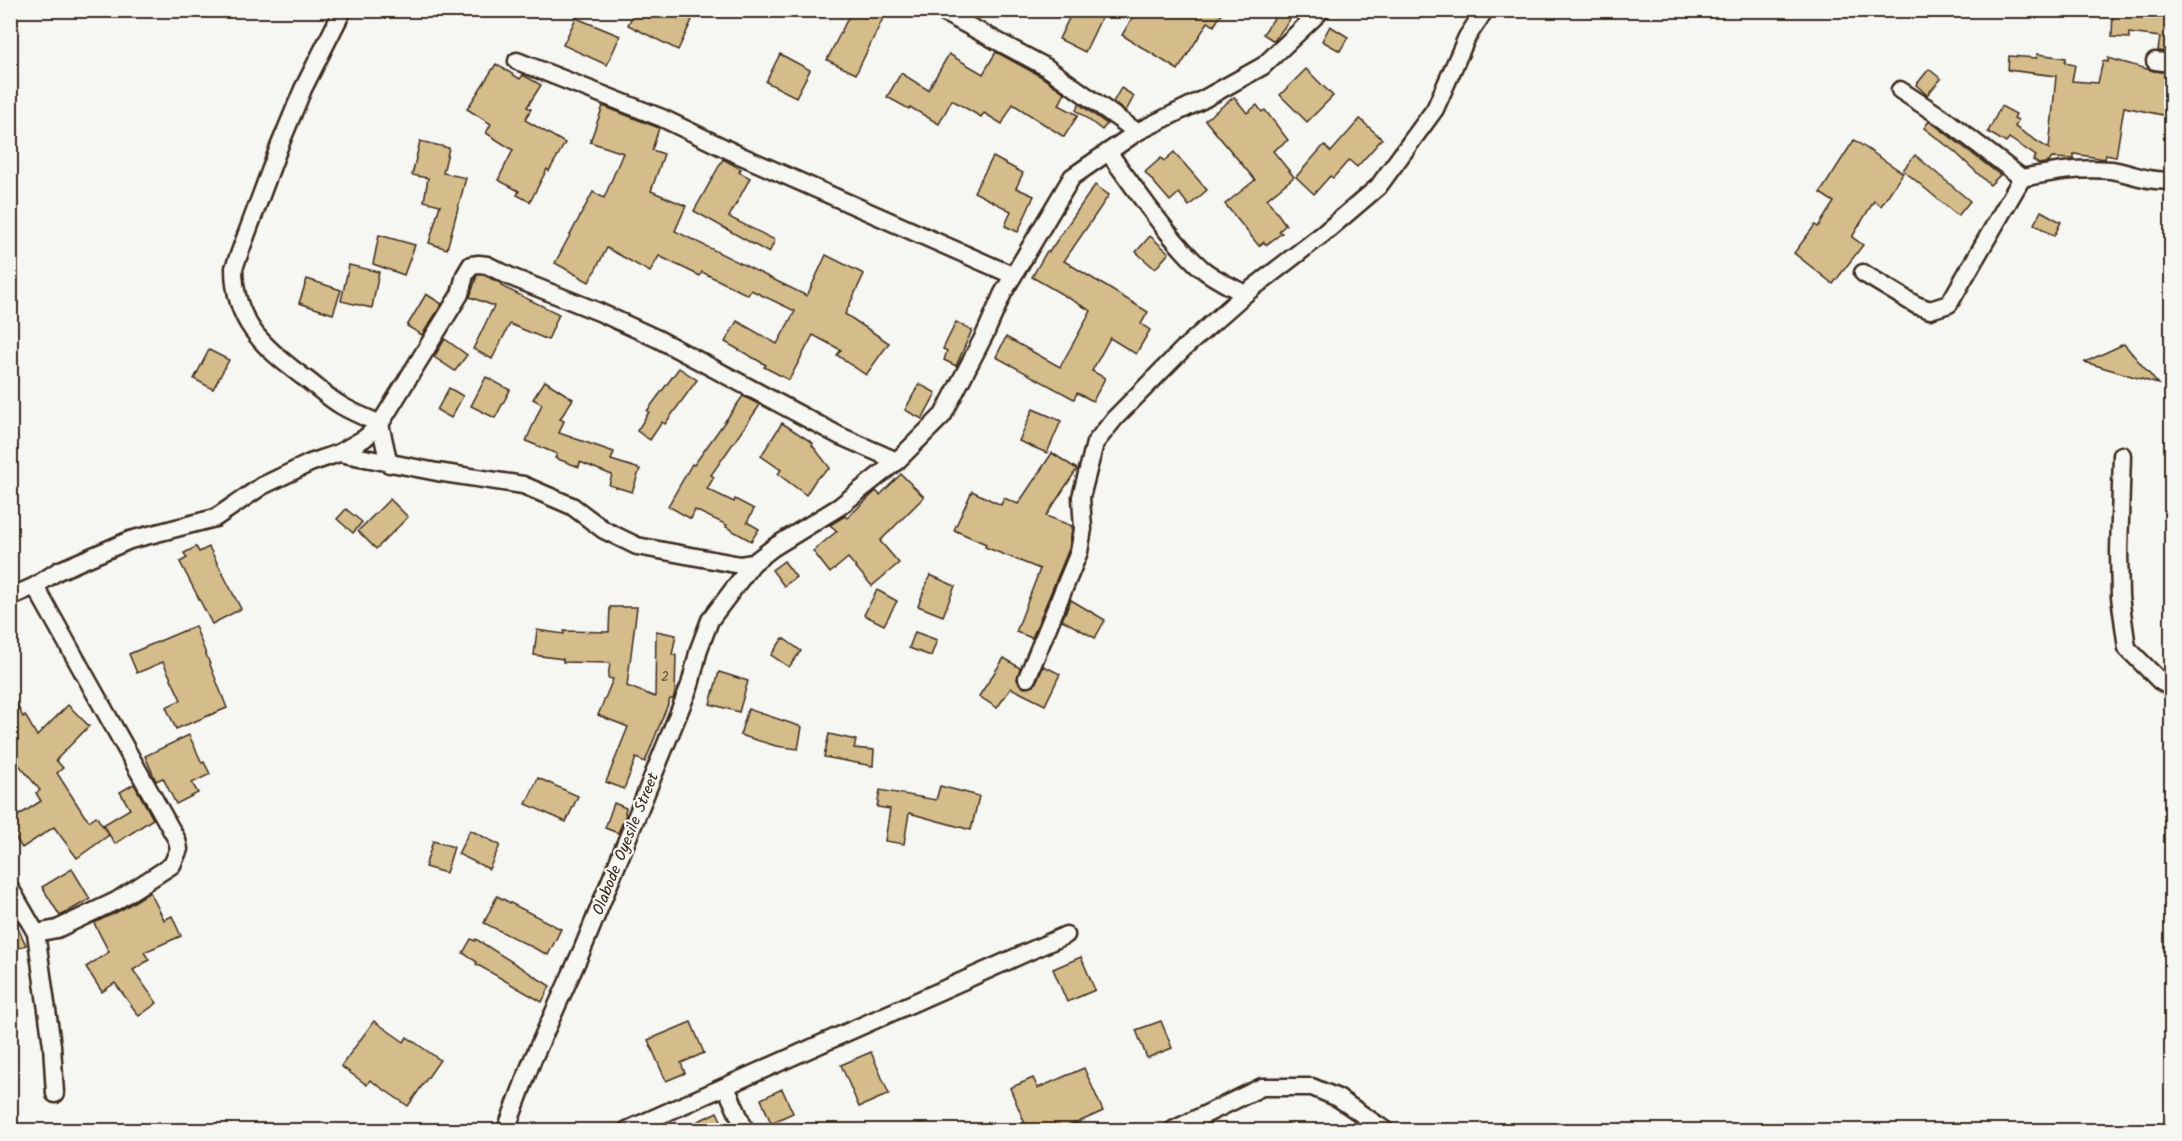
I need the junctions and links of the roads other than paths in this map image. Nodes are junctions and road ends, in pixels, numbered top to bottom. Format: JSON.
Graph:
{"nodes":[{"id":1,"x":343,"y":10,"type":"edge"},
{"id":2,"x":939,"y":10,"type":"edge"},
{"id":3,"x":1322,"y":10,"type":"edge"},
{"id":4,"x":1485,"y":10,"type":"edge"},
{"id":5,"x":517,"y":61,"type":"dead end"},
{"id":6,"x":1900,"y":90,"type":"dead end"},
{"id":7,"x":1137,"y":132,"type":"junction"},
{"id":8,"x":1108,"y":152,"type":"junction"},
{"id":9,"x":2022,"y":178,"type":"junction"},
{"id":10,"x":2172,"y":180,"type":"edge"},
{"id":11,"x":1863,"y":273,"type":"dead end"},
{"id":12,"x":1012,"y":275,"type":"junction"},
{"id":13,"x":1245,"y":294,"type":"junction"},
{"id":14,"x":380,"y":424,"type":"junction"},
{"id":15,"x":339,"y":453,"type":"junction"},
{"id":16,"x":2122,"y":455,"type":"dead end"},
{"id":17,"x":897,"y":461,"type":"junction"},
{"id":18,"x":389,"y":464,"type":"junction"},
{"id":19,"x":753,"y":563,"type":"junction"},
{"id":20,"x":35,"y":585,"type":"junction"},
{"id":21,"x":10,"y":597,"type":"edge"},
{"id":22,"x":1027,"y":678,"type":"dead end"},
{"id":23,"x":2172,"y":688,"type":"edge"},
{"id":24,"x":10,"y":888,"type":"edge"},
{"id":25,"x":36,"y":933,"type":"junction"},
{"id":26,"x":1066,"y":935,"type":"dead end"},
{"id":27,"x":726,"y":1087,"type":"junction"},
{"id":28,"x":56,"y":1094,"type":"dead end"},
{"id":29,"x":506,"y":1131,"type":"edge"},
{"id":30,"x":627,"y":1131,"type":"edge"},
{"id":31,"x":745,"y":1131,"type":"edge"},
{"id":32,"x":1173,"y":1131,"type":"edge"},
{"id":33,"x":1385,"y":1131,"type":"edge"}],
"edges":[{"from":1,"to":14,"type":"street"},
{"from":2,"to":7,"type":"street"},
{"from":3,"to":7,"type":"street","name":"Olabode Oyesile Street"},
{"from":4,"to":13,"type":"street"},
{"from":5,"to":12,"type":"street"},
{"from":6,"to":9,"type":"street"},
{"from":7,"to":8,"type":"street","name":"Olabode Oyesile Street"},
{"from":8,"to":12,"type":"street","name":"Olabode Oyesile Street"},
{"from":8,"to":13,"type":"street"},
{"from":9,"to":10,"type":"street"},
{"from":9,"to":11,"type":"street"},
{"from":12,"to":17,"type":"street","name":"Olabode Oyesile Street"},
{"from":13,"to":22,"type":"street"},
{"from":14,"to":15,"type":"street"},
{"from":14,"to":17,"type":"street"},
{"from":14,"to":18,"type":"street"},
{"from":15,"to":18,"type":"street"},
{"from":15,"to":20,"type":"street"},
{"from":16,"to":23,"type":"street"},
{"from":17,"to":19,"type":"street","name":"Olabode Oyesile Street"},
{"from":18,"to":19,"type":"street"},
{"from":19,"to":29,"type":"street","name":"Olabode Oyesile Street"},
{"from":20,"to":21,"type":"street"},
{"from":20,"to":25,"type":"street"},
{"from":24,"to":25,"type":"street"},
{"from":25,"to":28,"type":"street"},
{"from":26,"to":27,"type":"street"},
{"from":27,"to":30,"type":"street"},
{"from":27,"to":31,"type":"street"},
{"from":32,"to":33,"type":"street"}]}
